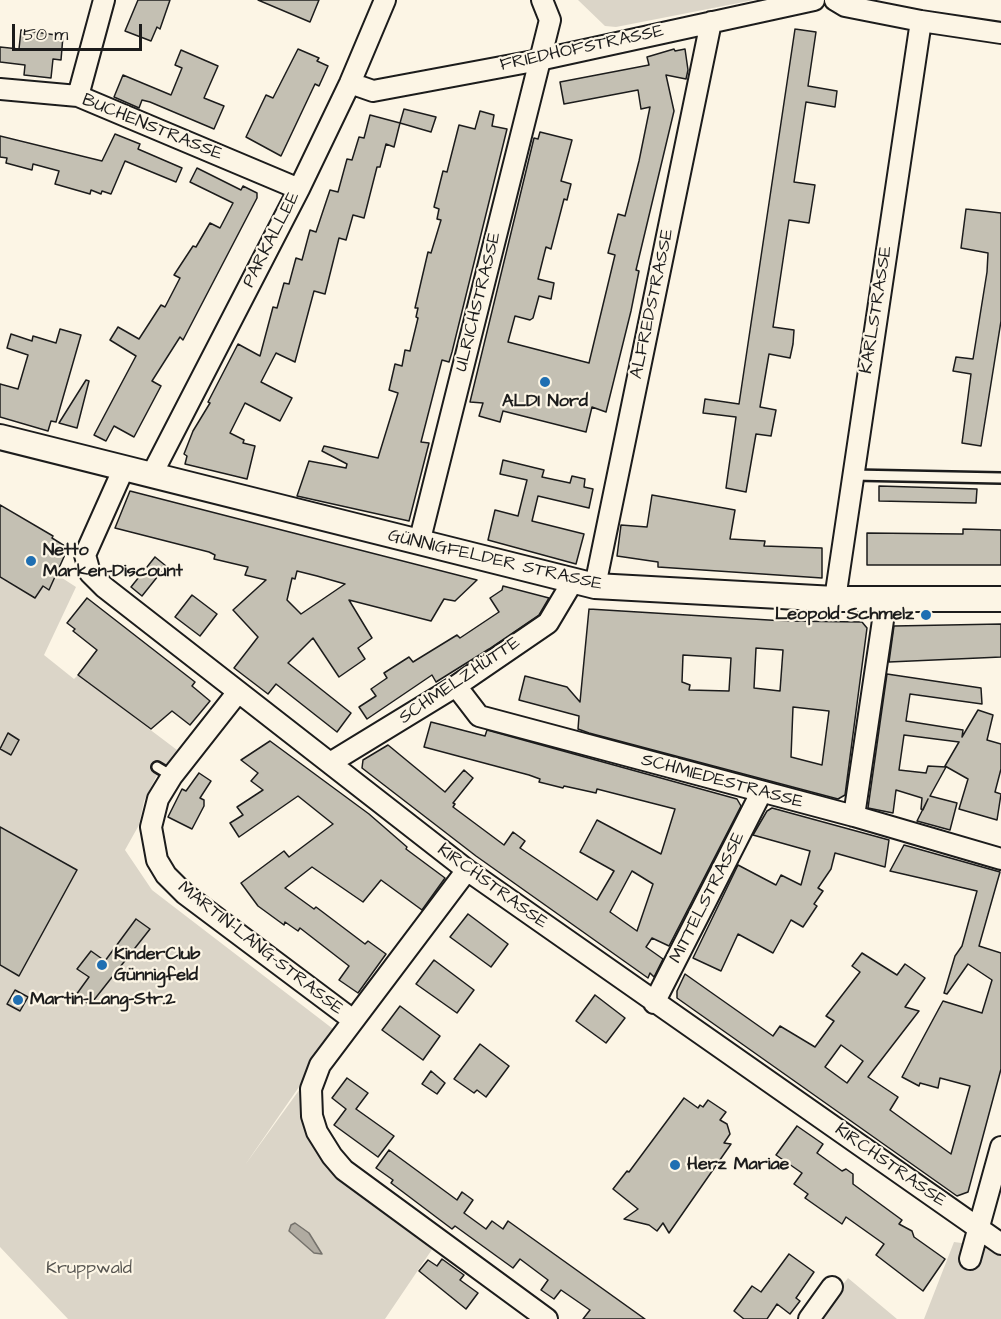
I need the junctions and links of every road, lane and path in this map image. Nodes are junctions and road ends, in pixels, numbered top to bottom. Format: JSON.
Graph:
{"nodes":[{"id":1,"x":104,"y":0,"type":"edge"},
{"id":2,"x":385,"y":0,"type":"edge"},
{"id":3,"x":542,"y":0,"type":"edge"},
{"id":4,"x":814,"y":0,"type":"edge"},
{"id":5,"x":835,"y":0,"type":"edge"},
{"id":6,"x":921,"y":21,"type":"junction"},
{"id":7,"x":711,"y":22,"type":"junction"},
{"id":8,"x":1001,"y":33,"type":"edge"},
{"id":9,"x":539,"y":60,"type":"junction"},
{"id":10,"x":350,"y":83,"type":"junction"},
{"id":11,"x":0,"y":88,"type":"edge"},
{"id":12,"x":78,"y":96,"type":"junction"},
{"id":13,"x":299,"y":189,"type":"junction"},
{"id":14,"x":0,"y":437,"type":"edge"},
{"id":15,"x":123,"y":470,"type":"junction"},
{"id":16,"x":852,"y":475,"type":"junction"},
{"id":17,"x":151,"y":476,"type":"junction"},
{"id":18,"x":1001,"y":478,"type":"edge"},
{"id":19,"x":419,"y":543,"type":"junction"},
{"id":20,"x":584,"y":584,"type":"junction"},
{"id":21,"x":835,"y":599,"type":"junction"},
{"id":22,"x":1001,"y":599,"type":"edge"},
{"id":23,"x":886,"y":600,"type":"junction"},
{"id":24,"x":456,"y":686,"type":"junction"},
{"id":25,"x":238,"y":692,"type":"junction"},
{"id":26,"x":330,"y":763,"type":"junction"},
{"id":27,"x":761,"y":793,"type":"junction"},
{"id":28,"x":854,"y":816,"type":"junction"},
{"id":29,"x":1001,"y":859,"type":"edge"},
{"id":30,"x":466,"y":870,"type":"junction"},
{"id":31,"x":654,"y":1003,"type":"junction"},
{"id":32,"x":353,"y":1020,"type":"junction"},
{"id":33,"x":1001,"y":1147,"type":"edge"},
{"id":34,"x":978,"y":1229,"type":"junction"},
{"id":35,"x":1001,"y":1244,"type":"edge"},
{"id":36,"x":970,"y":1259,"type":"dead end"},
{"id":37,"x":832,"y":1287,"type":"dead end"},
{"id":38,"x":547,"y":1319,"type":"edge"},
{"id":39,"x":808,"y":1319,"type":"edge"}],
"edges":[{"from":1,"to":12,"type":"street"},
{"from":2,"to":10,"type":"street","name":"PARKALLEE"},
{"from":3,"to":9,"type":"street","name":"ULRICHSTRASSE"},
{"from":4,"to":7,"type":"street","name":"FRIEDHOFSTRASSE"},
{"from":5,"to":6,"type":"street"},
{"from":6,"to":8,"type":"street"},
{"from":6,"to":16,"type":"street","name":"KARLSTRASSE"},
{"from":7,"to":9,"type":"street","name":"FRIEDHOFSTRASSE"},
{"from":7,"to":20,"type":"street","name":"ALFREDSTRASSE"},
{"from":9,"to":10,"type":"street","name":"FRIEDHOFSTRASSE"},
{"from":9,"to":19,"type":"street","name":"ULRICHSTRASSE"},
{"from":10,"to":13,"type":"street","name":"PARKALLEE"},
{"from":11,"to":12,"type":"street","name":"BUCHENSTRASSE"},
{"from":12,"to":13,"type":"street","name":"BUCHENSTRASSE"},
{"from":13,"to":17,"type":"street","name":"PARKALLEE"},
{"from":14,"to":15,"type":"street","name":"GÜNNIGFELDER STRASSE"},
{"from":15,"to":17,"type":"street","name":"GÜNNIGFELDER STRASSE"},
{"from":15,"to":25,"type":"street","name":"KIRCHSTRASSE"},
{"from":16,"to":18,"type":"lane"},
{"from":16,"to":21,"type":"street","name":"KARLSTRASSE"},
{"from":17,"to":19,"type":"street","name":"GÜNNIGFELDER STRASSE"},
{"from":19,"to":20,"type":"street","name":"GÜNNIGFELDER STRASSE"},
{"from":20,"to":21,"type":"street","name":"GÜNNIGFELDER STRASSE"},
{"from":20,"to":24,"type":"street","name":"SCHMELZHÜTTE"},
{"from":21,"to":23,"type":"street","name":"GÜNNIGFELDER STRASSE"},
{"from":22,"to":23,"type":"street","name":"GÜNNIGFELDER STRASSE"},
{"from":23,"to":28,"type":"street"},
{"from":24,"to":26,"type":"street","name":"SCHMELZHÜTTE"},
{"from":24,"to":27,"type":"street","name":"SCHMIEDESTRASSE"},
{"from":25,"to":26,"type":"street","name":"KIRCHSTRASSE"},
{"from":25,"to":32,"type":"street","name":"MARTIN-LANG-STRASSE"},
{"from":26,"to":30,"type":"street","name":"KIRCHSTRASSE"},
{"from":27,"to":28,"type":"street","name":"SCHMIEDESTRASSE"},
{"from":27,"to":31,"type":"street","name":"MITTELSTRASSE"},
{"from":28,"to":29,"type":"street","name":"SCHMIEDESTRASSE"},
{"from":30,"to":31,"type":"street","name":"KIRCHSTRASSE"},
{"from":30,"to":32,"type":"street","name":"MARTIN-LANG-STRASSE"},
{"from":31,"to":34,"type":"street","name":"KIRCHSTRASSE"},
{"from":32,"to":38,"type":"street","name":"MARTIN-LANG-STRASSE"},
{"from":33,"to":34,"type":"street"},
{"from":34,"to":35,"type":"street","name":"KIRCHSTRASSE"},
{"from":34,"to":36,"type":"street"},
{"from":37,"to":39,"type":"street"}]}
